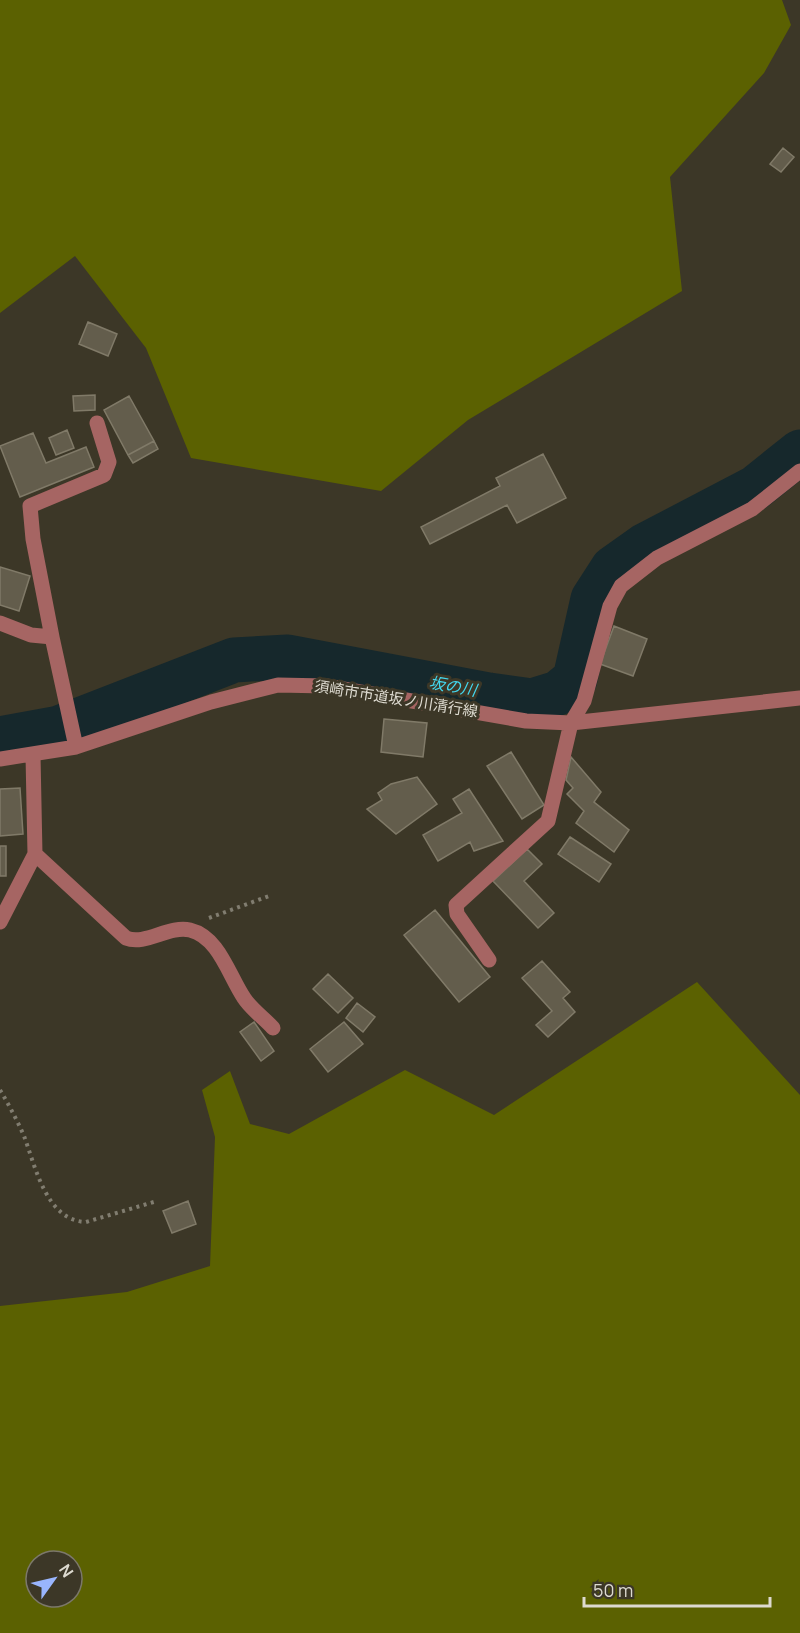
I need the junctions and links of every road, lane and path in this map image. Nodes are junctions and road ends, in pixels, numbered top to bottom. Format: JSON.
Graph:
{"nodes":[{"id":1,"x":97,"y":423,"type":"dead end"},
{"id":2,"x":800,"y":471,"type":"edge"},
{"id":3,"x":0,"y":623,"type":"edge"},
{"id":4,"x":52,"y":637,"type":"junction"},
{"id":5,"x":800,"y":698,"type":"edge"},
{"id":6,"x":571,"y":723,"type":"junction"},
{"id":7,"x":74,"y":743,"type":"junction"},
{"id":8,"x":33,"y":755,"type":"junction"},
{"id":9,"x":0,"y":759,"type":"edge"},
{"id":10,"x":35,"y":854,"type":"junction"},
{"id":11,"x":269,"y":896,"type":"dead end"},
{"id":12,"x":0,"y":922,"type":"edge"},
{"id":13,"x":180,"y":929,"type":"junction"},
{"id":14,"x":489,"y":960,"type":"dead end"},
{"id":15,"x":273,"y":1028,"type":"dead end"},
{"id":16,"x":0,"y":1090,"type":"edge"},
{"id":17,"x":158,"y":1201,"type":"dead end"}],
"edges":[{"from":1,"to":4,"type":"street"},
{"from":2,"to":6,"type":"street"},
{"from":3,"to":4,"type":"street"},
{"from":4,"to":7,"type":"street"},
{"from":5,"to":6,"type":"street","name":"須崎市市道坂ノ川清行線"},
{"from":6,"to":7,"type":"street","name":"須崎市市道坂ノ川清行線"},
{"from":6,"to":14,"type":"street"},
{"from":7,"to":8,"type":"street","name":"須崎市市道坂ノ川清行線"},
{"from":8,"to":9,"type":"street","name":"須崎市市道坂ノ川清行線"},
{"from":8,"to":10,"type":"street"},
{"from":10,"to":12,"type":"street"},
{"from":10,"to":13,"type":"street"},
{"from":11,"to":13,"type":"path"},
{"from":13,"to":15,"type":"street"},
{"from":16,"to":17,"type":"path"}]}
